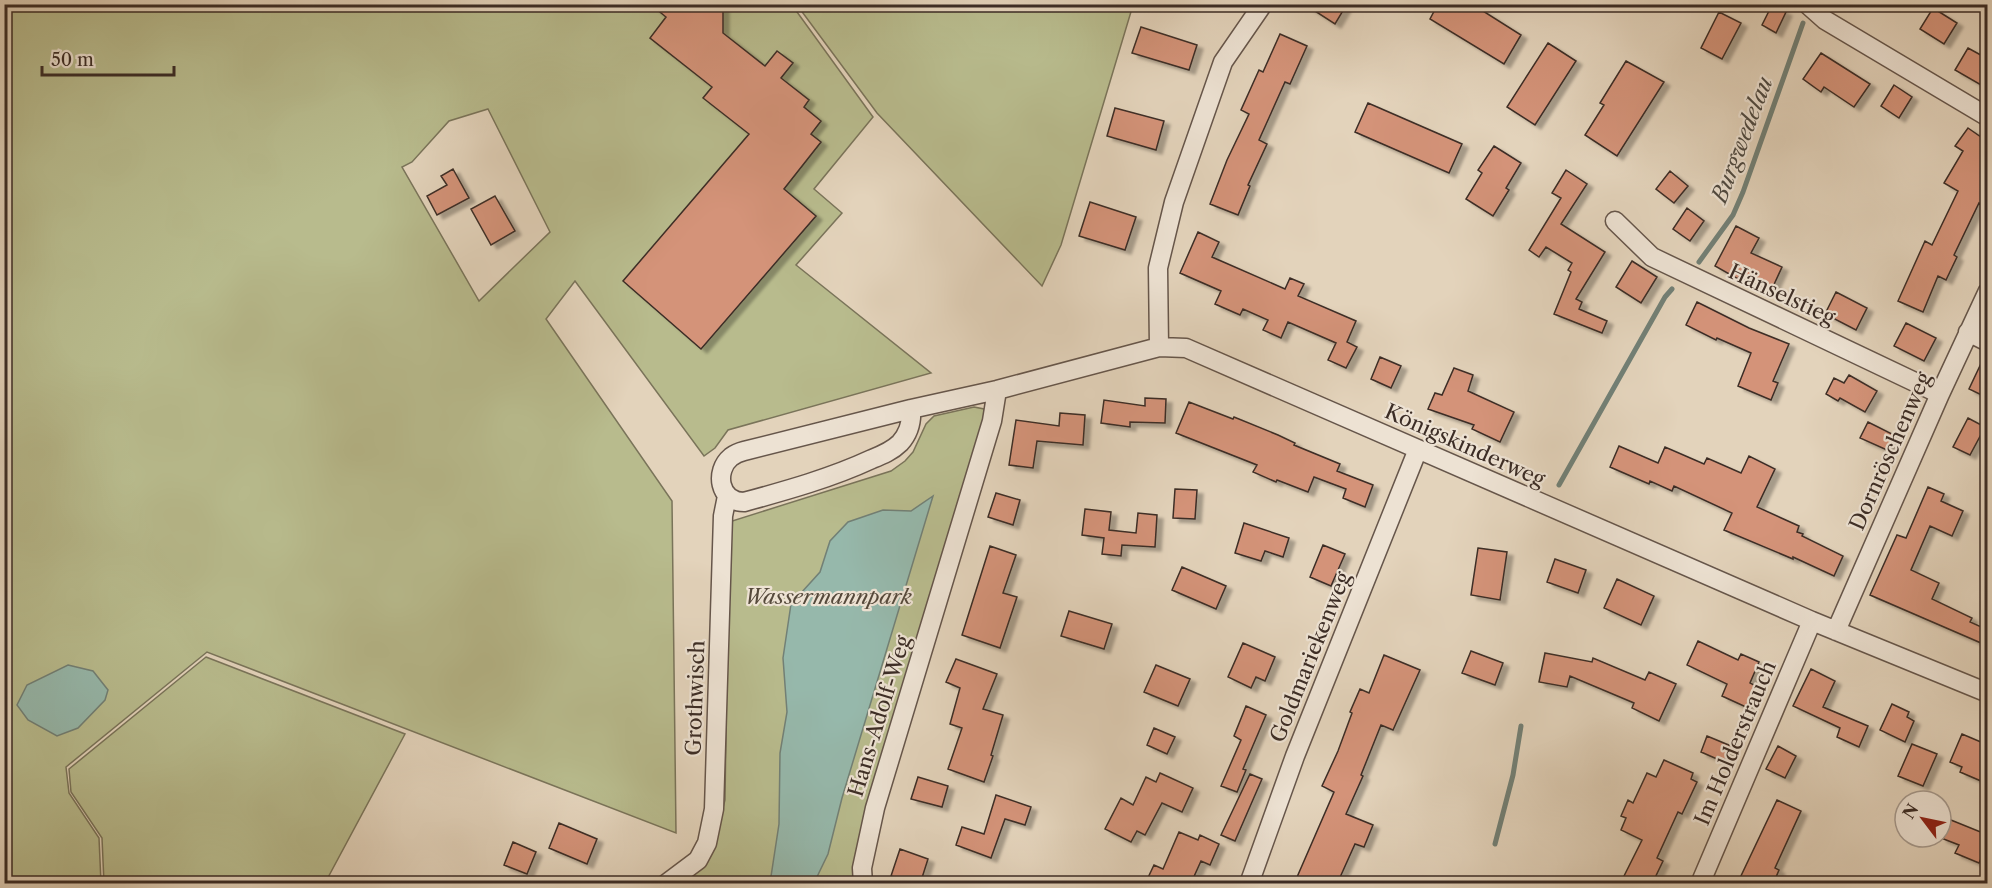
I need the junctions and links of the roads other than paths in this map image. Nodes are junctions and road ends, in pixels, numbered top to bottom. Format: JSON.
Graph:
{"nodes":[{"id":1,"x":1263,"y":4,"type":"edge"},
{"id":2,"x":1807,"y":4,"type":"edge"},
{"id":3,"x":1988,"y":117,"type":"edge"},
{"id":4,"x":1615,"y":221,"type":"dead end"},
{"id":5,"x":1988,"y":291,"type":"edge"},
{"id":6,"x":1968,"y":332,"type":"junction"},
{"id":7,"x":1988,"y":342,"type":"edge"},
{"id":8,"x":1159,"y":347,"type":"junction"},
{"id":9,"x":997,"y":390,"type":"junction"},
{"id":10,"x":1940,"y":394,"type":"junction"},
{"id":11,"x":910,"y":409,"type":"junction"},
{"id":12,"x":1418,"y":449,"type":"junction"},
{"id":13,"x":727,"y":496,"type":"junction"},
{"id":14,"x":1812,"y":621,"type":"junction"},
{"id":15,"x":1836,"y":631,"type":"junction"},
{"id":16,"x":1988,"y":693,"type":"edge"},
{"id":17,"x":666,"y":884,"type":"edge"},
{"id":18,"x":863,"y":884,"type":"edge"},
{"id":19,"x":1249,"y":884,"type":"edge"},
{"id":20,"x":1700,"y":884,"type":"edge"}],
"edges":[{"from":1,"to":8,"type":"street"},
{"from":2,"to":3,"type":"street"},
{"from":4,"to":10,"type":"street","name":"Hänselstieg"},
{"from":5,"to":6,"type":"street","name":"Dornröschenweg"},
{"from":6,"to":7,"type":"street"},
{"from":6,"to":10,"type":"street","name":"Dornröschenweg"},
{"from":8,"to":9,"type":"street","name":"Königskinderweg"},
{"from":8,"to":12,"type":"street","name":"Königskinderweg"},
{"from":9,"to":11,"type":"street","name":"Königskinderweg"},
{"from":9,"to":18,"type":"street","name":"Hans-Adolf-Weg"},
{"from":10,"to":15,"type":"street","name":"Dornröschenweg"},
{"from":11,"to":13,"type":"street"},
{"from":11,"to":13,"type":"street","name":"Königskinderweg"},
{"from":12,"to":14,"type":"street","name":"Königskinderweg"},
{"from":12,"to":19,"type":"street","name":"Goldmariekenweg"},
{"from":13,"to":17,"type":"street","name":"Grothwisch"},
{"from":14,"to":15,"type":"street","name":"Königskinderweg"},
{"from":14,"to":20,"type":"street","name":"Im Holderstrauch"},
{"from":15,"to":16,"type":"street","name":"Königskinderweg"}]}
